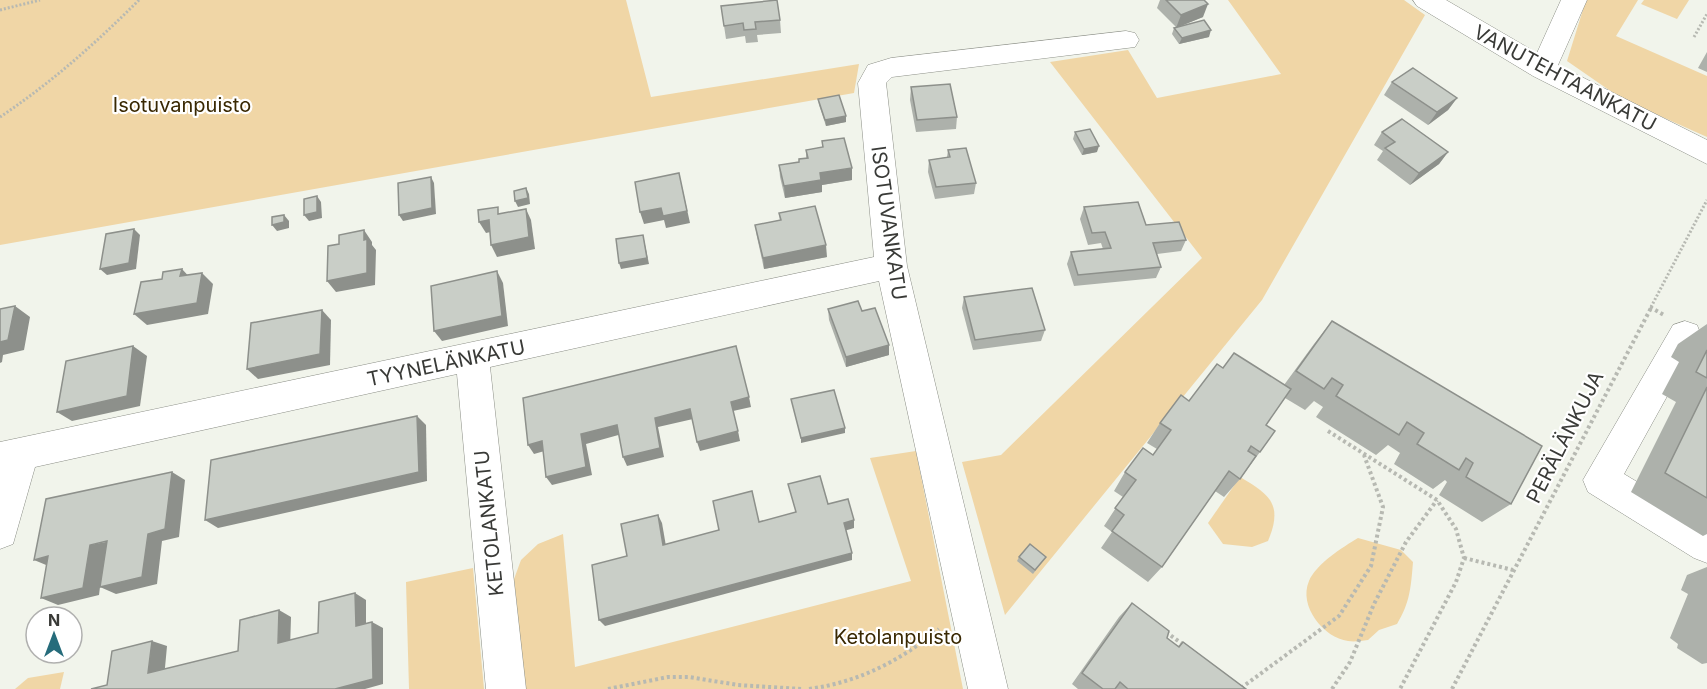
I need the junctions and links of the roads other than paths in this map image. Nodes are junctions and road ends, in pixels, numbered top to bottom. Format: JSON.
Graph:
{"nodes":[{"id":1,"x":1426,"y":0,"type":"edge"},
{"id":2,"x":1575,"y":0,"type":"edge"},
{"id":3,"x":1126,"y":40,"type":"dead end"},
{"id":4,"x":1543,"y":69,"type":"junction"},
{"id":5,"x":1707,"y":153,"type":"edge"},
{"id":6,"x":891,"y":266,"type":"junction"},
{"id":7,"x":1685,"y":335,"type":"dead end"},
{"id":8,"x":472,"y":357,"type":"junction"},
{"id":9,"x":11,"y":456,"type":"edge"},
{"id":10,"x":0,"y":531,"type":"edge"},
{"id":11,"x":1707,"y":545,"type":"edge"},
{"id":12,"x":506,"y":689,"type":"edge"},
{"id":13,"x":988,"y":689,"type":"edge"}],
"edges":[{"from":1,"to":4,"type":"street","name":"VANUTEHTAANKATU"},
{"from":2,"to":4,"type":"street"},
{"from":3,"to":6,"type":"street","name":"ISOTUVANKATU"},
{"from":4,"to":5,"type":"street","name":"VANUTEHTAANKATU"},
{"from":6,"to":8,"type":"street","name":"TYYNELÄNKATU"},
{"from":6,"to":13,"type":"street","name":"ISOTUVANKATU"},
{"from":7,"to":11,"type":"street"},
{"from":8,"to":9,"type":"street","name":"TYYNELÄNKATU"},
{"from":8,"to":12,"type":"street","name":"KETOLANKATU"},
{"from":9,"to":10,"type":"street"}]}
